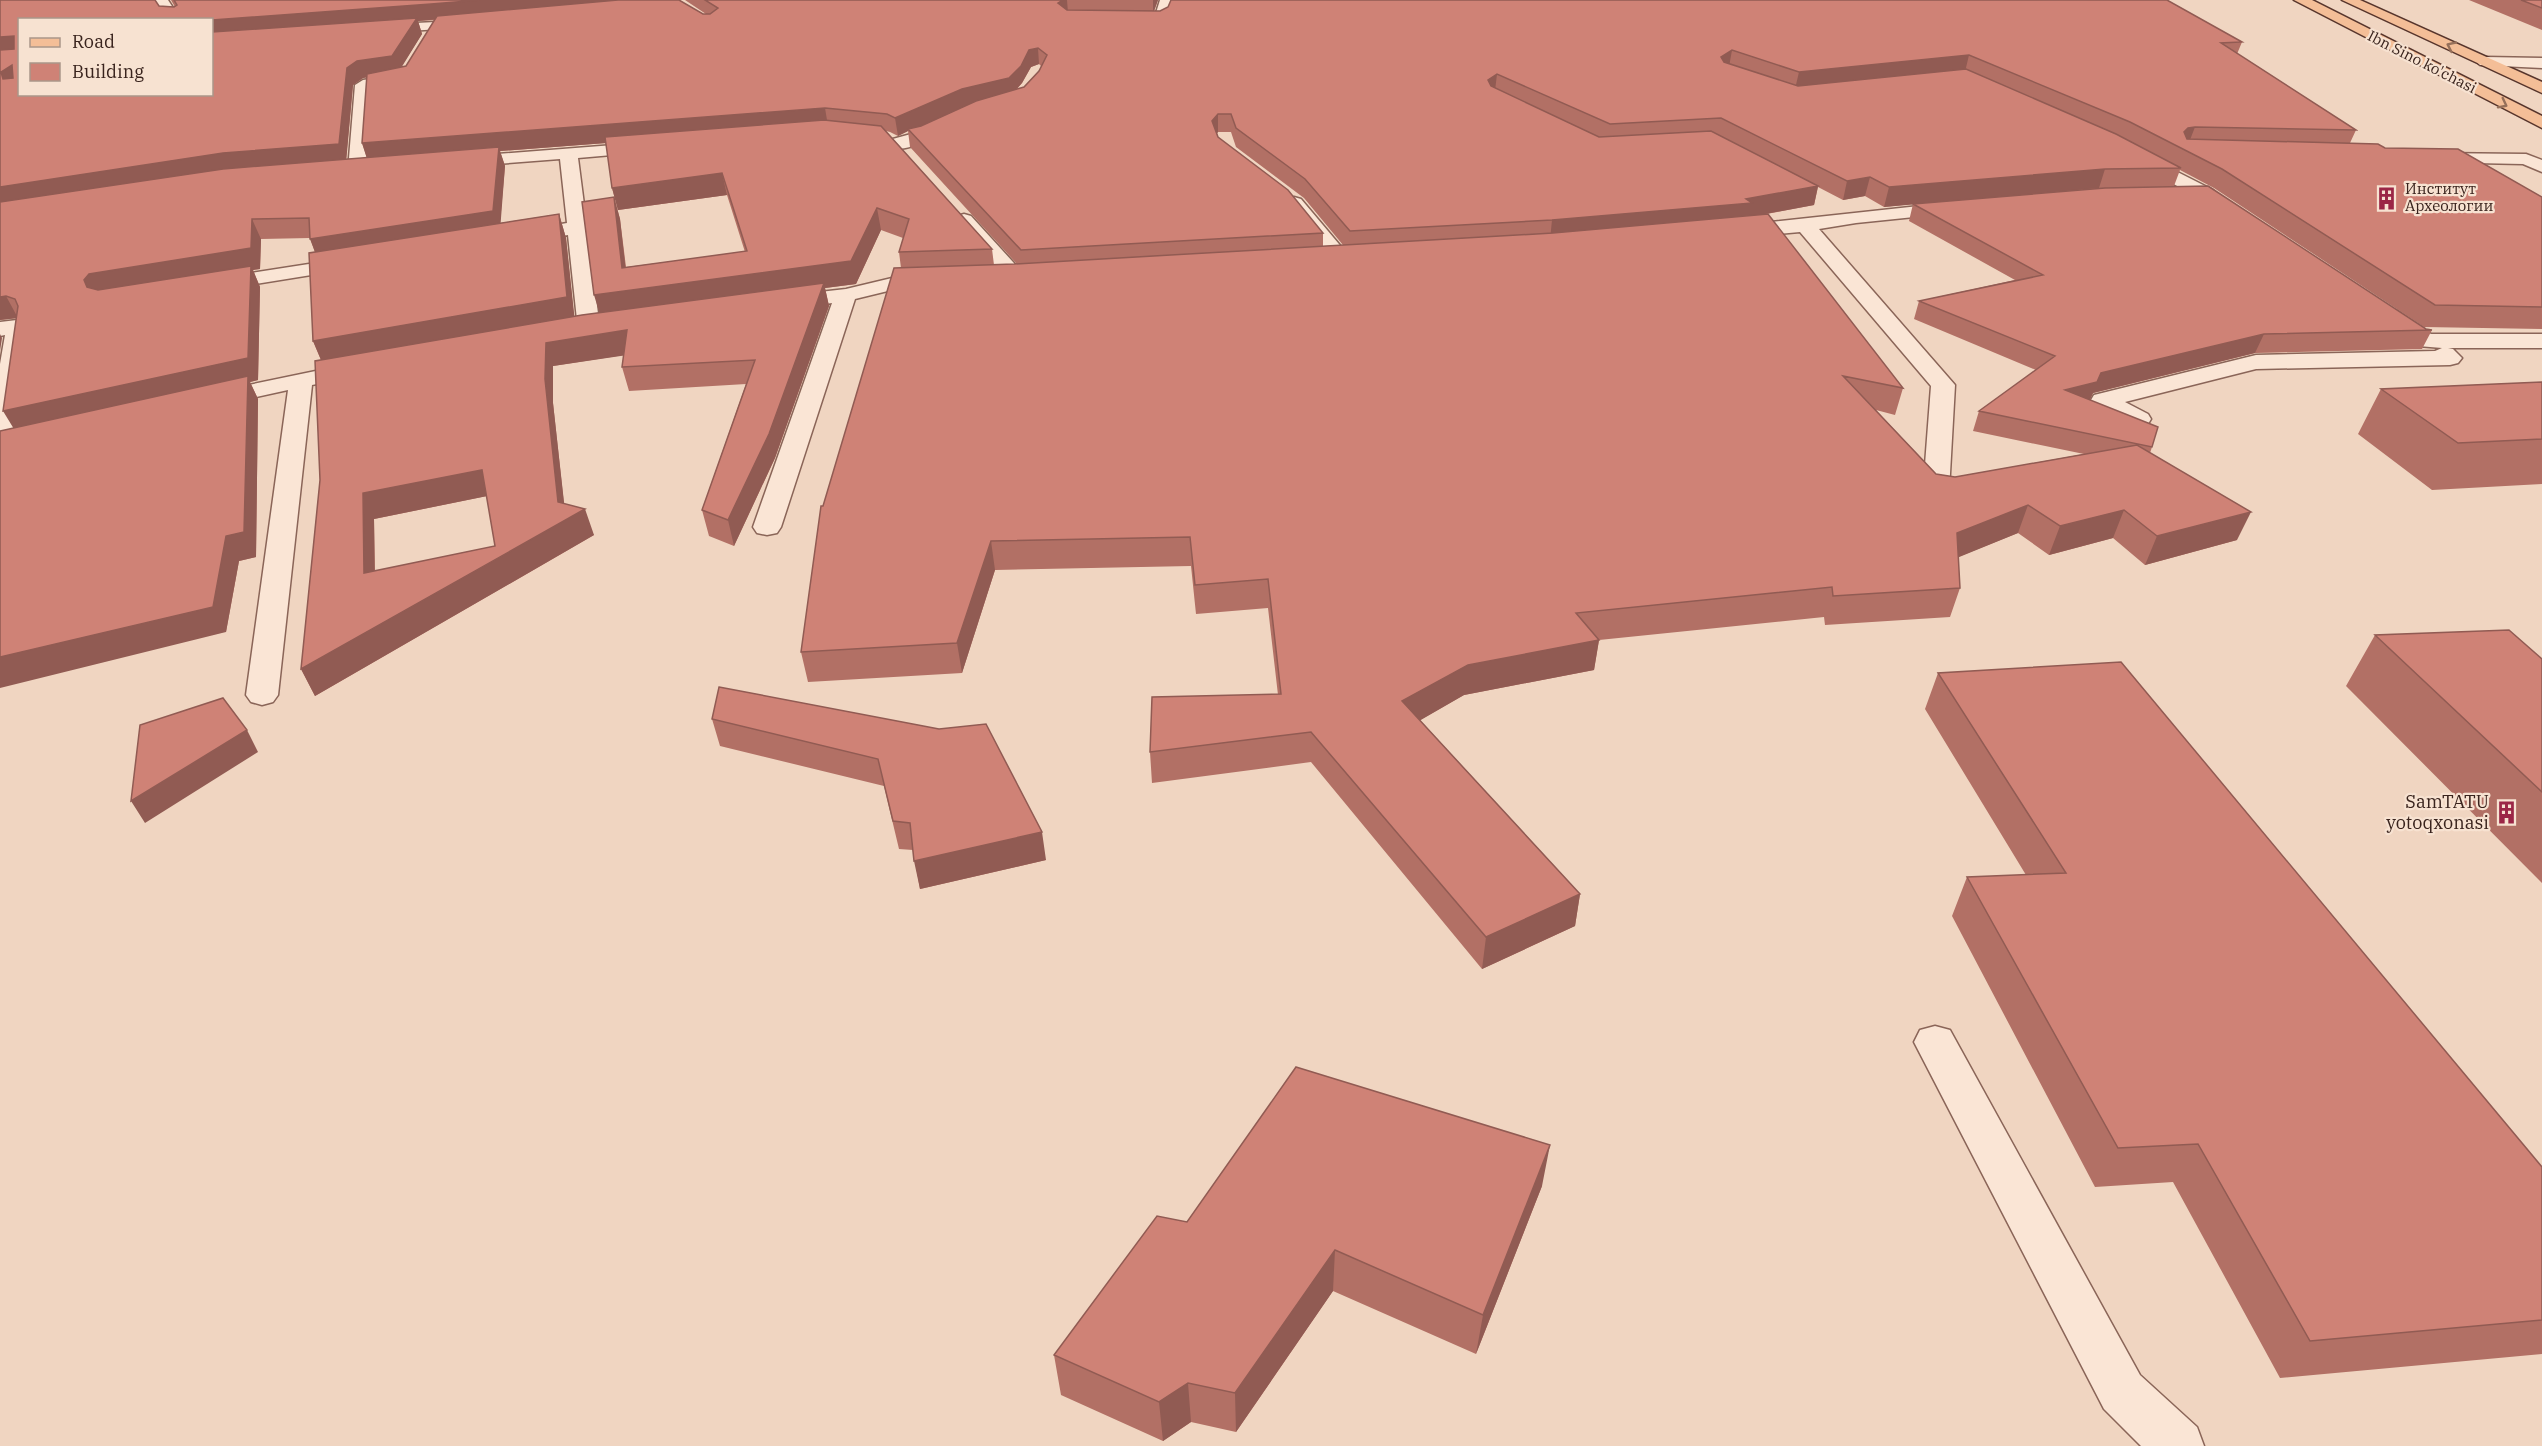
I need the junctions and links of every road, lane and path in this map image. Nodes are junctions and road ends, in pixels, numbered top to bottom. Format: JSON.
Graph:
{"nodes":[{"id":1,"x":161,"y":0,"type":"edge"},
{"id":2,"x":1167,"y":0,"type":"edge"},
{"id":3,"x":2301,"y":0,"type":"edge"},
{"id":4,"x":2349,"y":0,"type":"edge"},
{"id":5,"x":421,"y":9,"type":"dead end"},
{"id":6,"x":173,"y":18,"type":"edge"},
{"id":7,"x":1114,"y":19,"type":"edge"},
{"id":8,"x":406,"y":27,"type":"junction"},
{"id":9,"x":360,"y":30,"type":"edge"},
{"id":10,"x":425,"y":44,"type":"edge"},
{"id":11,"x":414,"y":61,"type":"edge"},
{"id":12,"x":2485,"y":62,"type":"junction"},
{"id":13,"x":2542,"y":63,"type":"edge"},
{"id":14,"x":2542,"y":88,"type":"edge"},
{"id":15,"x":962,"y":118,"type":"edge"},
{"id":16,"x":2542,"y":123,"type":"edge"},
{"id":17,"x":666,"y":146,"type":"edge"},
{"id":18,"x":2126,"y":150,"type":"edge"},
{"id":19,"x":568,"y":153,"type":"junction"},
{"id":20,"x":2420,"y":158,"type":"edge"},
{"id":21,"x":911,"y":160,"type":"edge"},
{"id":22,"x":440,"y":164,"type":"edge"},
{"id":23,"x":2542,"y":167,"type":"edge"},
{"id":24,"x":380,"y":168,"type":"edge"},
{"id":25,"x":357,"y":170,"type":"junction"},
{"id":26,"x":334,"y":172,"type":"edge"},
{"id":27,"x":1278,"y":191,"type":"edge"},
{"id":28,"x":2170,"y":194,"type":"edge"},
{"id":29,"x":2206,"y":194,"type":"junction"},
{"id":30,"x":949,"y":203,"type":"edge"},
{"id":31,"x":1835,"y":206,"type":"edge"},
{"id":32,"x":2225,"y":206,"type":"edge"},
{"id":33,"x":1971,"y":207,"type":"edge"},
{"id":34,"x":1856,"y":217,"type":"junction"},
{"id":35,"x":1804,"y":226,"type":"junction"},
{"id":36,"x":575,"y":228,"type":"junction"},
{"id":37,"x":1712,"y":234,"type":"edge"},
{"id":38,"x":505,"y":239,"type":"edge"},
{"id":39,"x":1365,"y":259,"type":"edge"},
{"id":40,"x":377,"y":260,"type":"edge"},
{"id":41,"x":1342,"y":260,"type":"junction"},
{"id":42,"x":1322,"y":262,"type":"edge"},
{"id":43,"x":1064,"y":277,"type":"edge"},
{"id":44,"x":960,"y":282,"type":"edge"},
{"id":45,"x":190,"y":289,"type":"edge"},
{"id":46,"x":846,"y":295,"type":"junction"},
{"id":47,"x":2369,"y":302,"type":"edge"},
{"id":48,"x":767,"y":306,"type":"edge"},
{"id":49,"x":0,"y":329,"type":"edge"},
{"id":50,"x":566,"y":333,"type":"edge"},
{"id":51,"x":2542,"y":340,"type":"edge"},
{"id":52,"x":2426,"y":341,"type":"junction"},
{"id":53,"x":381,"y":366,"type":"edge"},
{"id":54,"x":301,"y":380,"type":"junction"},
{"id":55,"x":185,"y":406,"type":"edge"},
{"id":56,"x":2139,"y":419,"type":"edge"},
{"id":57,"x":8,"y":445,"type":"edge"},
{"id":58,"x":1936,"y":491,"type":"edge"},
{"id":59,"x":767,"y":527,"type":"dead end"},
{"id":60,"x":262,"y":695,"type":"dead end"},
{"id":61,"x":1935,"y":1042,"type":"dead end"},
{"id":62,"x":2178,"y":1446,"type":"edge"}],
"edges":[{"from":1,"to":6,"type":"street"},
{"from":2,"to":7,"type":"street"},
{"from":3,"to":16,"type":"main road","name":"Ibn Sino ko'chasi","one_way":true},
{"from":12,"to":4,"type":"main road","name":"Ibn Sino ko'chasi","one_way":true},
{"from":5,"to":8,"type":"street"},
{"from":8,"to":9,"type":"street"},
{"from":8,"to":10,"type":"street"},
{"from":11,"to":25,"type":"street"},
{"from":12,"to":13,"type":"street"},
{"from":12,"to":14,"type":"main road","name":"Ibn Sino ko'chasi"},
{"from":15,"to":21,"type":"street"},
{"from":17,"to":19,"type":"street"},
{"from":18,"to":29,"type":"street"},
{"from":19,"to":22,"type":"street"},
{"from":19,"to":36,"type":"street"},
{"from":20,"to":23,"type":"street"},
{"from":24,"to":25,"type":"street"},
{"from":25,"to":26,"type":"street"},
{"from":27,"to":41,"type":"street"},
{"from":28,"to":29,"type":"street"},
{"from":29,"to":32,"type":"street"},
{"from":30,"to":43,"type":"street"},
{"from":31,"to":34,"type":"street"},
{"from":33,"to":34,"type":"street"},
{"from":34,"to":35,"type":"street"},
{"from":35,"to":37,"type":"street"},
{"from":35,"to":58,"type":"street"},
{"from":36,"to":38,"type":"street"},
{"from":36,"to":50,"type":"street"},
{"from":39,"to":41,"type":"street"},
{"from":40,"to":45,"type":"street"},
{"from":41,"to":42,"type":"street"},
{"from":44,"to":46,"type":"street"},
{"from":46,"to":48,"type":"street"},
{"from":46,"to":59,"type":"street"},
{"from":47,"to":52,"type":"street"},
{"from":49,"to":57,"type":"street"},
{"from":51,"to":52,"type":"street"},
{"from":52,"to":56,"type":"street"},
{"from":53,"to":54,"type":"street"},
{"from":54,"to":55,"type":"street"},
{"from":54,"to":60,"type":"street"},
{"from":61,"to":62,"type":"street"}]}
